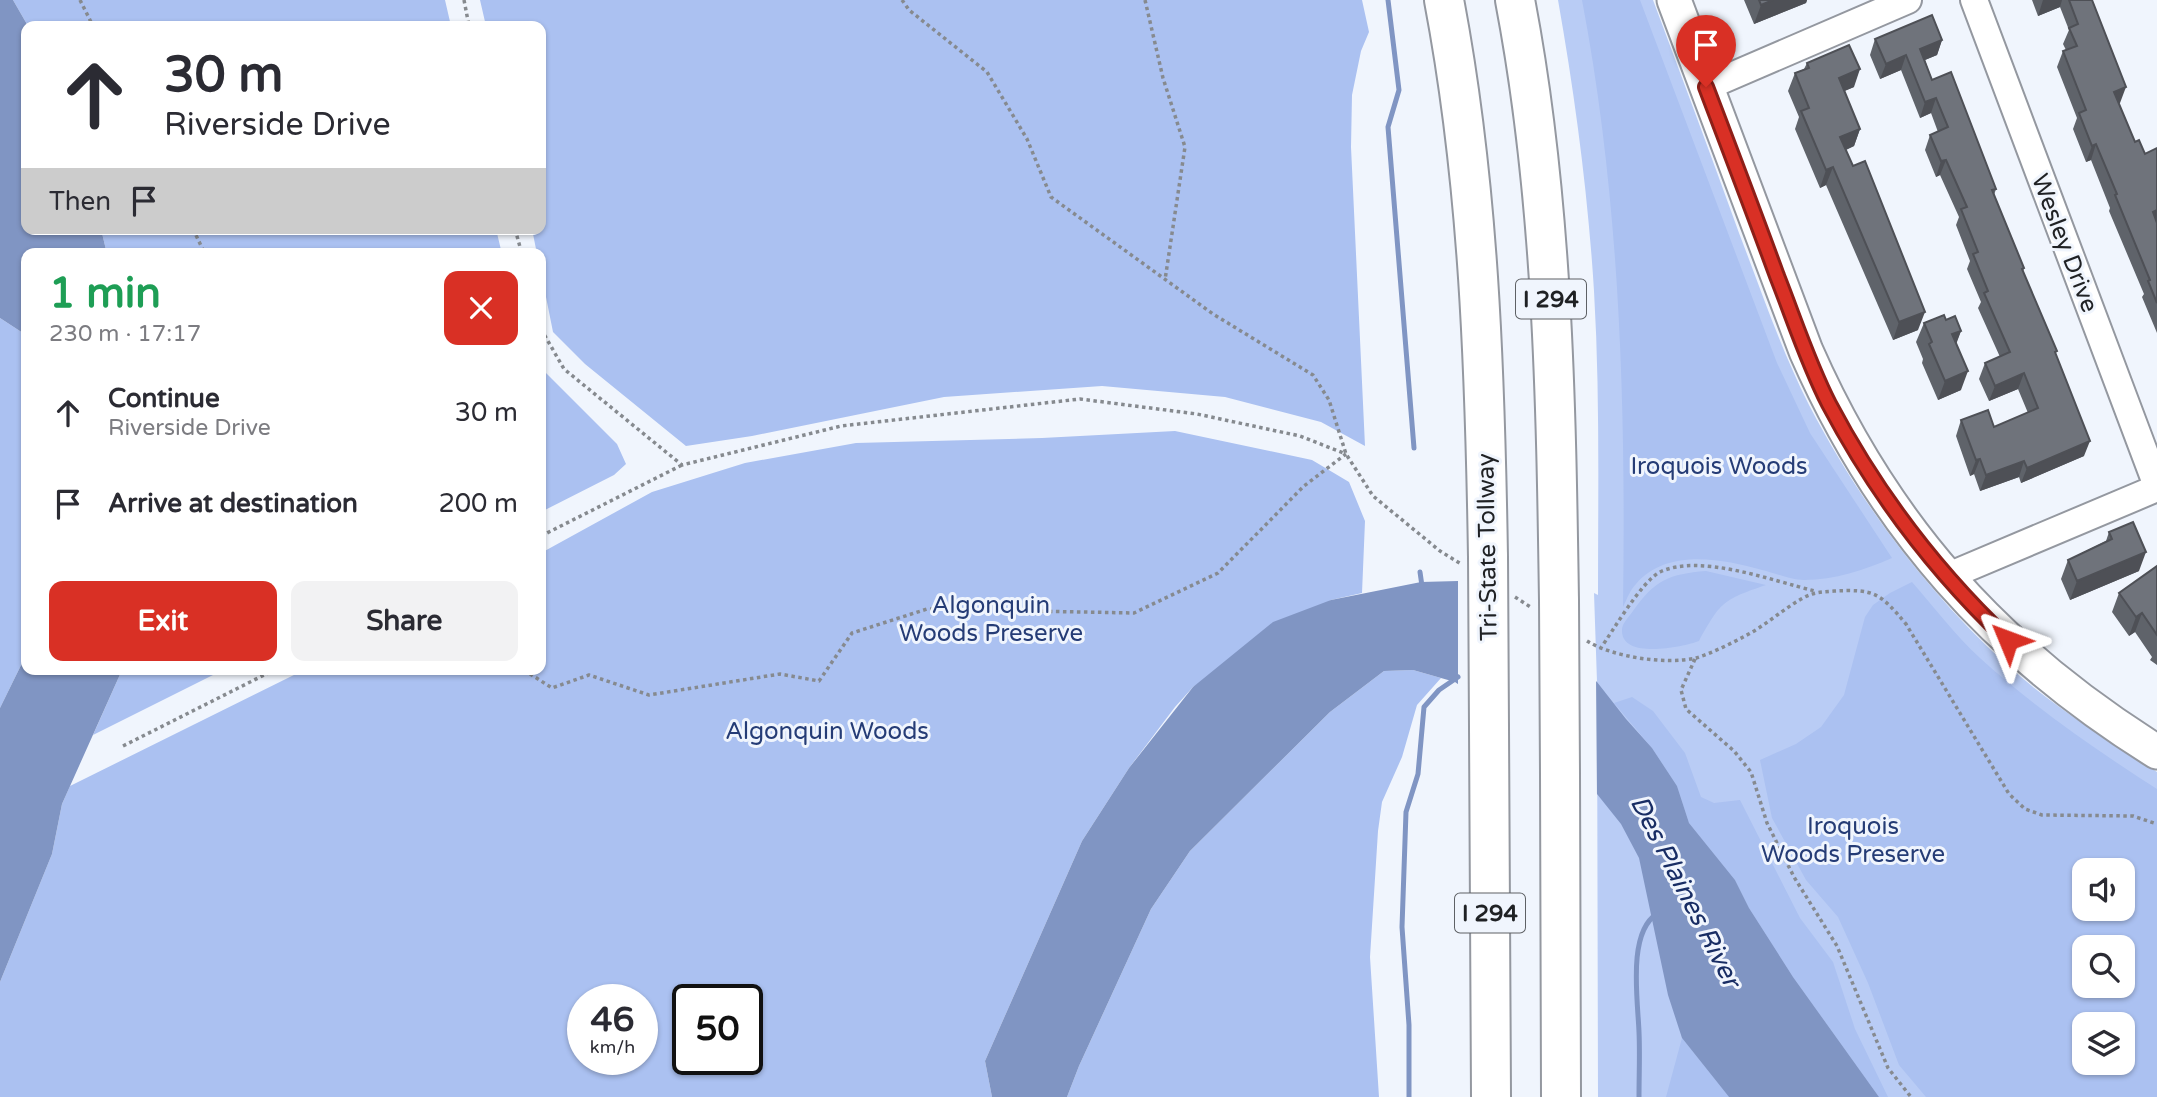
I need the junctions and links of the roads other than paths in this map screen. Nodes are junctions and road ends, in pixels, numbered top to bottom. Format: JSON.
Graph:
{"nodes":[{"id":1,"x":1444,"y":0,"type":"edge"},
{"id":2,"x":1515,"y":0,"type":"edge"},
{"id":3,"x":1674,"y":0,"type":"edge"},
{"id":4,"x":1908,"y":0,"type":"edge"},
{"id":5,"x":1973,"y":0,"type":"edge"},
{"id":6,"x":1706,"y":87,"type":"junction"},
{"id":7,"x":2157,"y":487,"type":"edge"},
{"id":8,"x":1946,"y":577,"type":"junction"},
{"id":9,"x":2157,"y":752,"type":"edge"},
{"id":10,"x":1491,"y":1097,"type":"edge"},
{"id":11,"x":1561,"y":1097,"type":"edge"}],
"edges":[{"from":1,"to":10,"type":"highway","name":"Tri-State Tollway","number":"I 294","bridge":true},
{"from":2,"to":11,"type":"highway","number":"I 294","bridge":true},
{"from":3,"to":6,"type":"main road"},
{"from":4,"to":6,"type":"street"},
{"from":5,"to":7,"type":"street","name":"Wesley Drive"},
{"from":6,"to":8,"type":"main road"},
{"from":7,"to":8,"type":"street"},
{"from":8,"to":9,"type":"main road"}]}
